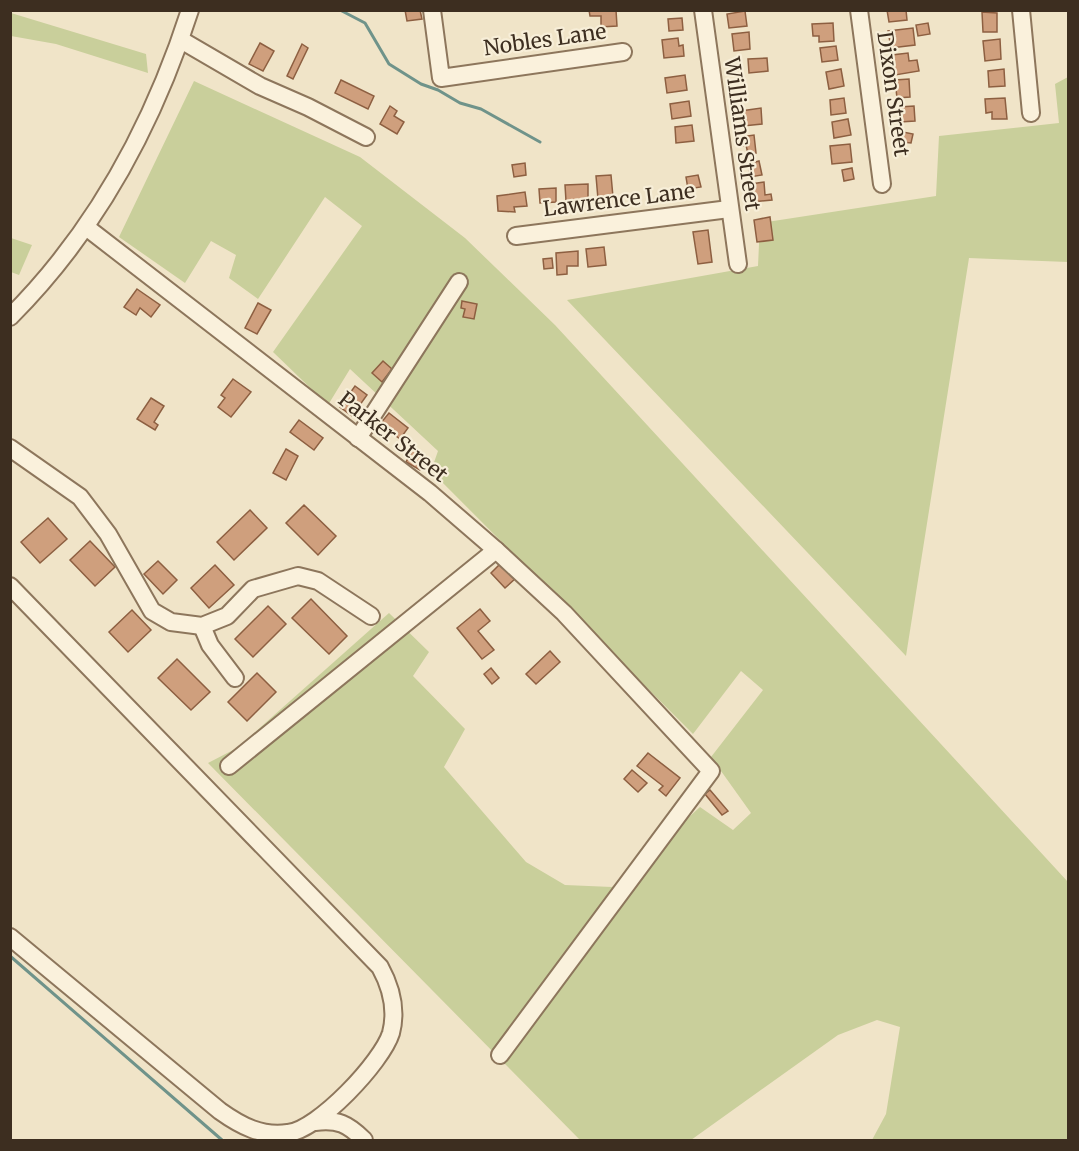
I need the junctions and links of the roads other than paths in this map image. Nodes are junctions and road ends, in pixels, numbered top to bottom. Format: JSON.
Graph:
{"nodes":[{"id":1,"x":190,"y":10,"type":"edge"},
{"id":2,"x":432,"y":10,"type":"edge"},
{"id":3,"x":703,"y":10,"type":"edge"},
{"id":4,"x":859,"y":10,"type":"edge"},
{"id":5,"x":1021,"y":10,"type":"edge"},
{"id":6,"x":181,"y":40,"type":"junction"},
{"id":7,"x":623,"y":52,"type":"dead end"},
{"id":8,"x":1031,"y":113,"type":"dead end"},
{"id":9,"x":366,"y":137,"type":"dead end"},
{"id":10,"x":882,"y":184,"type":"dead end"},
{"id":11,"x":729,"y":209,"type":"junction"},
{"id":12,"x":86,"y":227,"type":"junction"},
{"id":13,"x":516,"y":236,"type":"dead end"},
{"id":14,"x":738,"y":264,"type":"dead end"},
{"id":15,"x":459,"y":282,"type":"dead end"},
{"id":16,"x":10,"y":317,"type":"edge"},
{"id":17,"x":358,"y":438,"type":"junction"},
{"id":18,"x":10,"y":448,"type":"edge"},
{"id":19,"x":496,"y":550,"type":"junction"},
{"id":20,"x":10,"y":585,"type":"edge"},
{"id":21,"x":371,"y":616,"type":"dead end"},
{"id":22,"x":202,"y":626,"type":"junction"},
{"id":23,"x":235,"y":678,"type":"dead end"},
{"id":24,"x":229,"y":766,"type":"dead end"},
{"id":25,"x":10,"y":937,"type":"edge"},
{"id":26,"x":500,"y":1055,"type":"dead end"},
{"id":27,"x":345,"y":1092,"type":"junction"},
{"id":28,"x":315,"y":1122,"type":"junction"},
{"id":29,"x":348,"y":1124,"type":"junction"},
{"id":30,"x":362,"y":1139,"type":"edge"}],
"edges":[{"from":1,"to":6,"type":"street"},
{"from":2,"to":7,"type":"street","name":"Nobles Lane"},
{"from":3,"to":11,"type":"street","name":"Williams Street"},
{"from":4,"to":10,"type":"street","name":"Dixon Street"},
{"from":5,"to":8,"type":"street"},
{"from":6,"to":9,"type":"street"},
{"from":6,"to":12,"type":"street"},
{"from":11,"to":13,"type":"street","name":"Lawrence Lane"},
{"from":11,"to":14,"type":"street","name":"Williams Street"},
{"from":12,"to":16,"type":"street"},
{"from":12,"to":17,"type":"street","name":"Parker Street"},
{"from":15,"to":17,"type":"street"},
{"from":17,"to":19,"type":"street","name":"Parker Street"},
{"from":18,"to":22,"type":"street"},
{"from":19,"to":24,"type":"street"},
{"from":19,"to":26,"type":"street","name":"Parker Street"},
{"from":20,"to":27,"type":"street"},
{"from":21,"to":22,"type":"street"},
{"from":22,"to":23,"type":"street"},
{"from":25,"to":28,"type":"street"},
{"from":27,"to":28,"type":"street"},
{"from":27,"to":29,"type":"street"},
{"from":28,"to":29,"type":"street"},
{"from":29,"to":30,"type":"street"}]}
